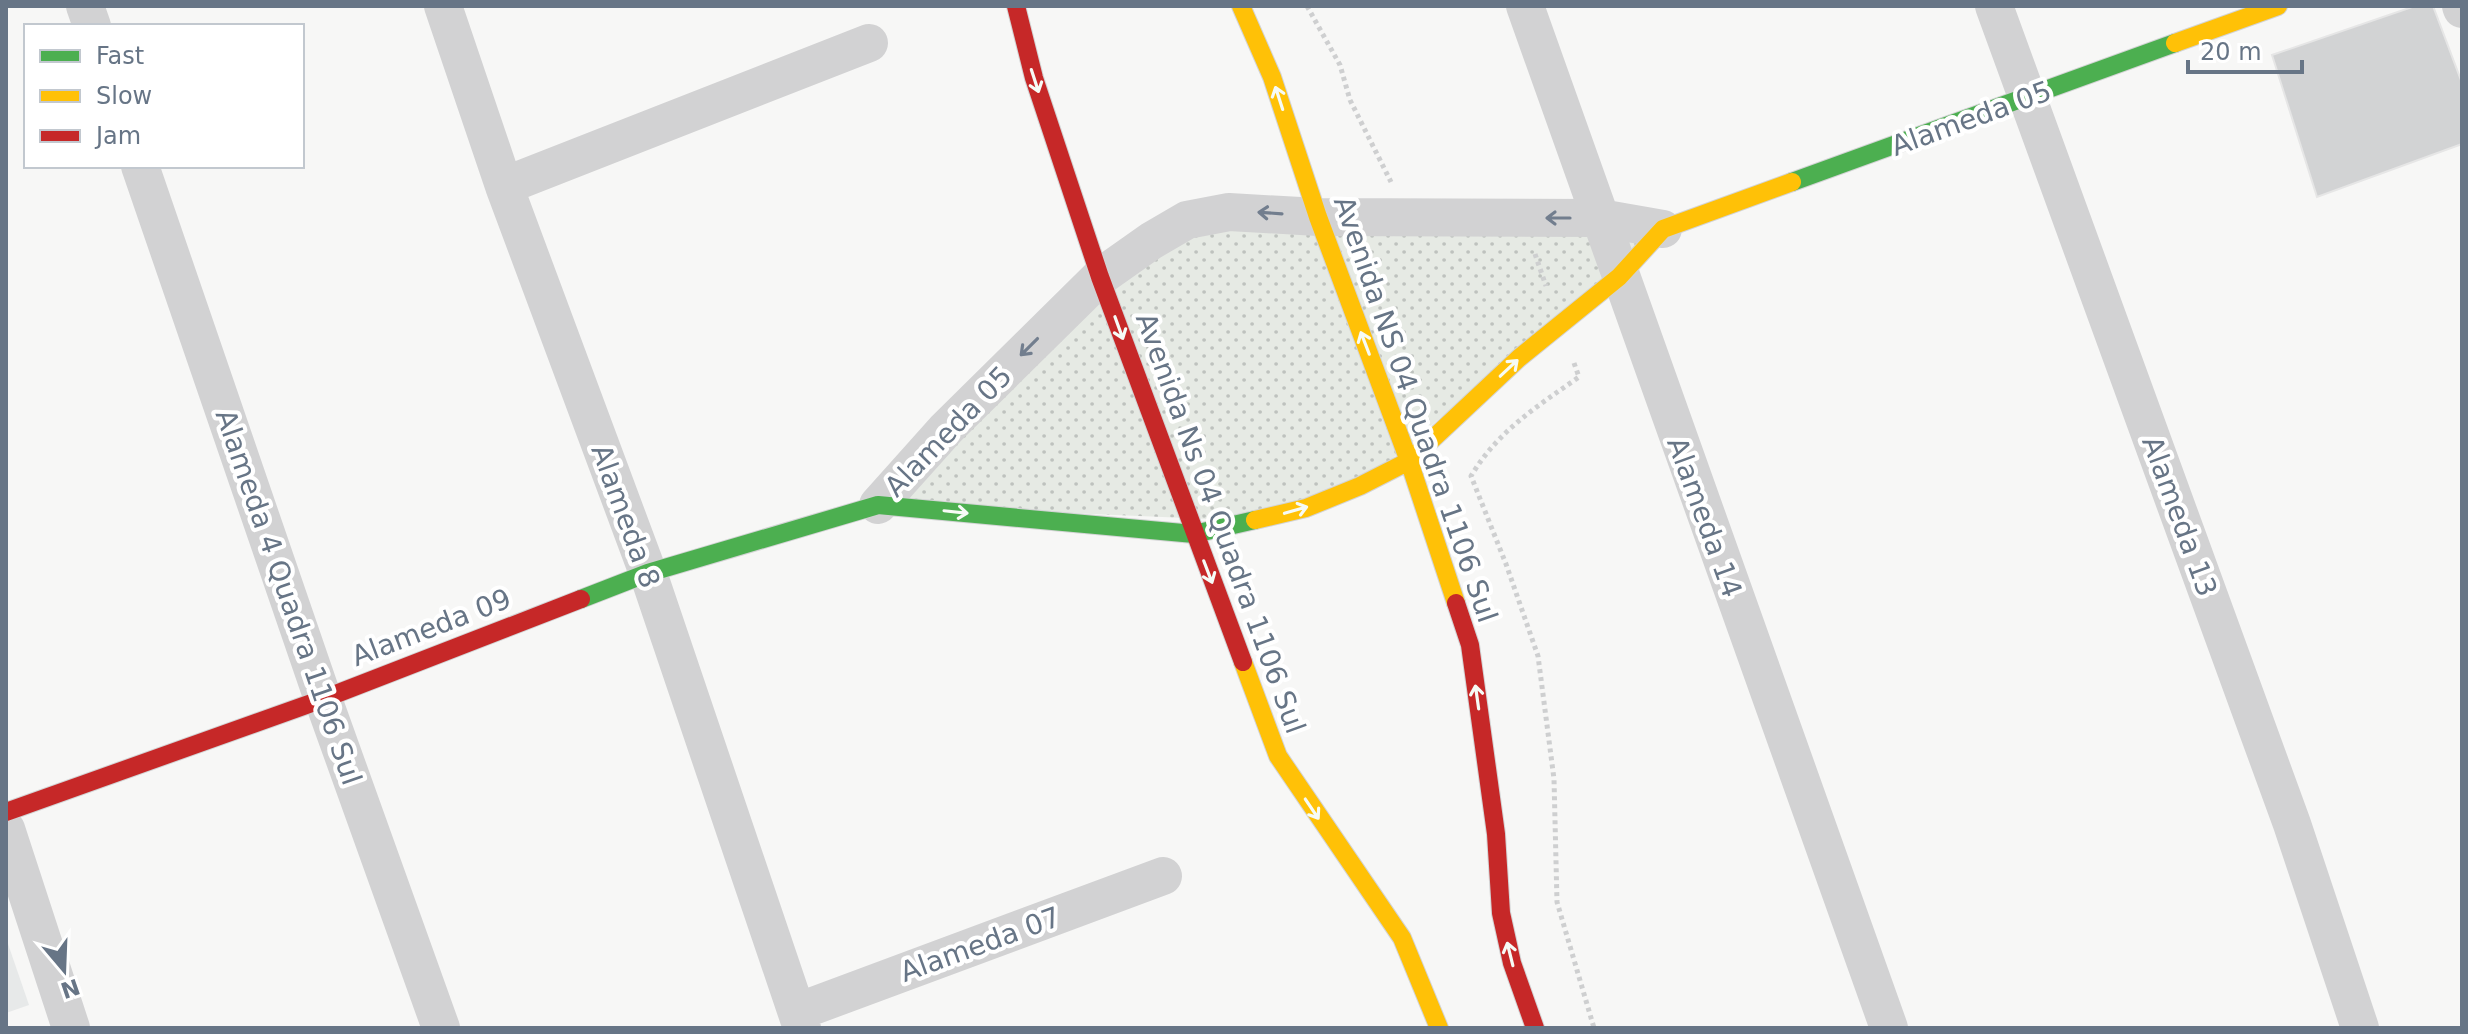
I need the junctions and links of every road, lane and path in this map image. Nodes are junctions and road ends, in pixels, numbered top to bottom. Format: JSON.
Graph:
{"nodes":[{"id":1,"x":443,"y":6,"type":"edge"},
{"id":2,"x":1016,"y":6,"type":"edge"},
{"id":3,"x":1241,"y":6,"type":"edge"},
{"id":4,"x":1307,"y":6,"type":"edge"},
{"id":5,"x":1525,"y":6,"type":"edge"},
{"id":6,"x":1994,"y":6,"type":"edge"},
{"id":7,"x":2278,"y":6,"type":"edge"},
{"id":8,"x":869,"y":43,"type":"dead end"},
{"id":9,"x":2027,"y":98,"type":"junction"},
{"id":10,"x":141,"y":168,"type":"edge"},
{"id":11,"x":1392,"y":185,"type":"dead end"},
{"id":12,"x":504,"y":186,"type":"junction"},
{"id":13,"x":1318,"y":217,"type":"junction"},
{"id":14,"x":1522,"y":218,"type":"junction"},
{"id":15,"x":1600,"y":218,"type":"junction"},
{"id":16,"x":1663,"y":229,"type":"junction"},
{"id":17,"x":1100,"y":277,"type":"junction"},
{"id":18,"x":1619,"y":277,"type":"junction"},
{"id":19,"x":1561,"y":325,"type":"junction"},
{"id":20,"x":1409,"y":461,"type":"junction"},
{"id":21,"x":878,"y":505,"type":"junction"},
{"id":22,"x":1194,"y":534,"type":"junction"},
{"id":23,"x":648,"y":573,"type":"junction"},
{"id":24,"x":323,"y":699,"type":"junction"},
{"id":25,"x":6,"y":812,"type":"edge"},
{"id":26,"x":6,"y":829,"type":"edge"},
{"id":27,"x":1163,"y":876,"type":"dead end"},
{"id":28,"x":799,"y":1020,"type":"edge"},
{"id":29,"x":71,"y":1028,"type":"edge"},
{"id":30,"x":441,"y":1028,"type":"edge"},
{"id":31,"x":1439,"y":1028,"type":"edge"},
{"id":32,"x":1535,"y":1028,"type":"edge"},
{"id":33,"x":1594,"y":1028,"type":"edge"},
{"id":34,"x":1889,"y":1028,"type":"edge"},
{"id":35,"x":2360,"y":1028,"type":"edge"}],
"edges":[{"from":1,"to":12,"type":"street","name":"Alameda 8"},
{"from":2,"to":17,"type":"street","name":"Avenida Ns 04 Quadra 1106 Sul","one_way":true},
{"from":13,"to":3,"type":"street","name":"Avenida NS 04 Quadra 1106 Sul","one_way":true},
{"from":4,"to":11,"type":"path"},
{"from":5,"to":15,"type":"street","name":"Alameda 14"},
{"from":6,"to":9,"type":"street","name":"Alameda 13"},
{"from":7,"to":9,"type":"street","name":"Alameda 05"},
{"from":8,"to":12,"type":"street"},
{"from":9,"to":16,"type":"street","name":"Alameda 05"},
{"from":9,"to":35,"type":"street","name":"Alameda 13"},
{"from":10,"to":24,"type":"street","name":"Alameda 4 Quadra 1106 Sul"},
{"from":12,"to":23,"type":"street","name":"Alameda 8"},
{"from":13,"to":14,"type":"street","name":"Alameda 05"},
{"from":13,"to":17,"type":"street","name":"Alameda 05","one_way":true},
{"from":20,"to":13,"type":"street","name":"Avenida NS 04 Quadra 1106 Sul","one_way":true},
{"from":15,"to":14,"type":"street","name":"Alameda 05","one_way":true},
{"from":14,"to":19,"type":"path"},
{"from":15,"to":16,"type":"street","name":"Alameda 05"},
{"from":15,"to":18,"type":"street","name":"Alameda 14"},
{"from":16,"to":18,"type":"street","name":"Alameda 05"},
{"from":17,"to":21,"type":"street","name":"Alameda 05","one_way":true},
{"from":17,"to":22,"type":"street","name":"Avenida Ns 04 Quadra 1106 Sul","one_way":true},
{"from":18,"to":19,"type":"street","name":"Alameda 05"},
{"from":18,"to":34,"type":"street","name":"Alameda 14"},
{"from":20,"to":19,"type":"street","name":"Alameda 05","one_way":true},
{"from":19,"to":33,"type":"path"},
{"from":22,"to":20,"type":"street","name":"Alameda 05","one_way":true},
{"from":32,"to":20,"type":"street","name":"Avenida NS 04 Quadra 1106 Sul","one_way":true},
{"from":21,"to":22,"type":"street","name":"Alameda 05","one_way":true},
{"from":21,"to":23,"type":"street","name":"Alameda 09"},
{"from":22,"to":31,"type":"street","name":"Avenida Ns 04 Quadra 1106 Sul","one_way":true},
{"from":23,"to":24,"type":"street","name":"Alameda 09"},
{"from":23,"to":28,"type":"street","name":"Alameda 8"},
{"from":24,"to":25,"type":"street","name":"Alameda 09"},
{"from":24,"to":30,"type":"street","name":"Alameda 4 Quadra 1106 Sul"},
{"from":26,"to":29,"type":"street"},
{"from":27,"to":28,"type":"street","name":"Alameda 07"}]}
